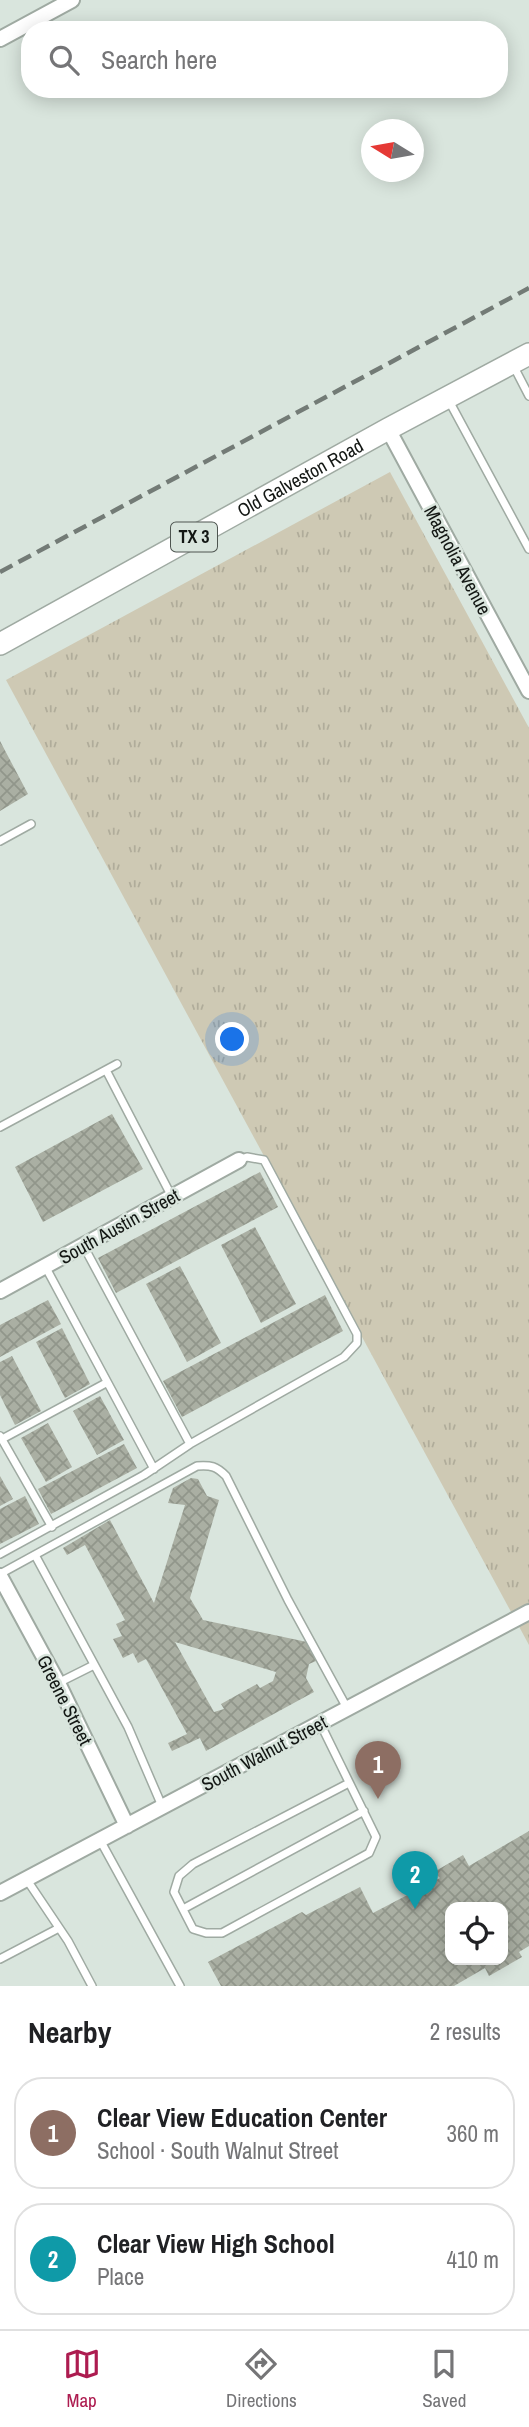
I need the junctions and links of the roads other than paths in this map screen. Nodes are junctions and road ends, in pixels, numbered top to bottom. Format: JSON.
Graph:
{"nodes":[{"id":1,"x":72,"y":0,"type":"edge"},
{"id":2,"x":33,"y":21,"type":"edge"},
{"id":3,"x":21,"y":28,"type":"edge"},
{"id":4,"x":0,"y":39,"type":"edge"},
{"id":5,"x":520,"y":359,"type":"edge"},
{"id":6,"x":529,"y":396,"type":"edge"},
{"id":7,"x":447,"y":397,"type":"junction"},
{"id":8,"x":388,"y":429,"type":"junction"},
{"id":9,"x":529,"y":549,"type":"edge"},
{"id":10,"x":0,"y":644,"type":"edge"},
{"id":11,"x":529,"y":691,"type":"edge"},
{"id":12,"x":31,"y":824,"type":"dead end"},
{"id":13,"x":0,"y":841,"type":"edge"},
{"id":14,"x":117,"y":1064,"type":"dead end"},
{"id":15,"x":106,"y":1070,"type":"junction"},
{"id":16,"x":0,"y":1127,"type":"edge"},
{"id":17,"x":239,"y":1160,"type":"joint"},
{"id":18,"x":172,"y":1197,"type":"junction"},
{"id":19,"x":83,"y":1245,"type":"junction"},
{"id":20,"x":45,"y":1266,"type":"junction"},
{"id":21,"x":0,"y":1291,"type":"edge"},
{"id":22,"x":106,"y":1383,"type":"junction"},
{"id":23,"x":1,"y":1437,"type":"edge"},
{"id":24,"x":190,"y":1444,"type":"junction"},
{"id":25,"x":153,"y":1469,"type":"junction"},
{"id":26,"x":51,"y":1527,"type":"junction"},
{"id":27,"x":0,"y":1554,"type":"edge"},
{"id":28,"x":34,"y":1555,"type":"junction"},
{"id":29,"x":0,"y":1575,"type":"edge"},
{"id":30,"x":529,"y":1612,"type":"edge"},
{"id":31,"x":94,"y":1665,"type":"junction"},
{"id":32,"x":58,"y":1683,"type":"junction"},
{"id":33,"x":348,"y":1708,"type":"junction"},
{"id":34,"x":320,"y":1723,"type":"junction"},
{"id":35,"x":349,"y":1783,"type":"junction"},
{"id":36,"x":162,"y":1807,"type":"junction"},
{"id":37,"x":364,"y":1811,"type":"junction"},
{"id":38,"x":127,"y":1826,"type":"junction"},
{"id":39,"x":100,"y":1840,"type":"junction"},
{"id":40,"x":26,"y":1879,"type":"junction"},
{"id":41,"x":0,"y":1893,"type":"edge"},
{"id":42,"x":183,"y":1909,"type":"junction"},
{"id":43,"x":59,"y":1928,"type":"junction"},
{"id":44,"x":0,"y":1959,"type":"edge"},
{"id":45,"x":92,"y":1986,"type":"edge"},
{"id":46,"x":180,"y":1986,"type":"edge"}],
"edges":[{"from":1,"to":2,"type":"street"},
{"from":3,"to":4,"type":"street"},
{"from":5,"to":6,"type":"lane"},
{"from":5,"to":7,"type":"main road","name":"Old Galveston Road","number":"TX 3"},
{"from":7,"to":8,"type":"main road","name":"Old Galveston Road","number":"TX 3"},
{"from":7,"to":9,"type":"lane"},
{"from":8,"to":10,"type":"main road","name":"Old Galveston Road","number":"TX 3"},
{"from":8,"to":11,"type":"street","name":"Magnolia Avenue"},
{"from":12,"to":13,"type":"lane"},
{"from":14,"to":15,"type":"lane"},
{"from":15,"to":16,"type":"lane"},
{"from":15,"to":18,"type":"lane"},
{"from":17,"to":18,"type":"street","name":"South Austin Street"},
{"from":17,"to":24,"type":"lane"},
{"from":18,"to":19,"type":"street","name":"South Austin Street"},
{"from":19,"to":20,"type":"street","name":"South Austin Street"},
{"from":19,"to":24,"type":"lane"},
{"from":20,"to":21,"type":"street","name":"South Austin Street"},
{"from":20,"to":22,"type":"lane"},
{"from":22,"to":23,"type":"lane"},
{"from":22,"to":25,"type":"lane"},
{"from":23,"to":26,"type":"lane"},
{"from":24,"to":25,"type":"lane"},
{"from":25,"to":26,"type":"lane"},
{"from":26,"to":27,"type":"lane"},
{"from":28,"to":29,"type":"lane"},
{"from":28,"to":31,"type":"lane"},
{"from":28,"to":33,"type":"lane"},
{"from":29,"to":32,"type":"street","name":"Greene Street"},
{"from":30,"to":33,"type":"street","name":"South Walnut Street"},
{"from":31,"to":32,"type":"lane"},
{"from":31,"to":36,"type":"lane"},
{"from":32,"to":38,"type":"street","name":"Greene Street"},
{"from":33,"to":34,"type":"street","name":"South Walnut Street"},
{"from":34,"to":35,"type":"lane"},
{"from":34,"to":36,"type":"street","name":"South Walnut Street"},
{"from":35,"to":37,"type":"lane"},
{"from":35,"to":42,"type":"lane"},
{"from":36,"to":38,"type":"street","name":"South Walnut Street"},
{"from":37,"to":42,"type":"lane"},
{"from":37,"to":42,"type":"lane"},
{"from":38,"to":39,"type":"street","name":"South Walnut Street"},
{"from":39,"to":40,"type":"street","name":"South Walnut Street"},
{"from":39,"to":46,"type":"lane"},
{"from":40,"to":41,"type":"street","name":"South Walnut Street"},
{"from":40,"to":43,"type":"lane"},
{"from":43,"to":44,"type":"lane"},
{"from":43,"to":45,"type":"lane"}]}
